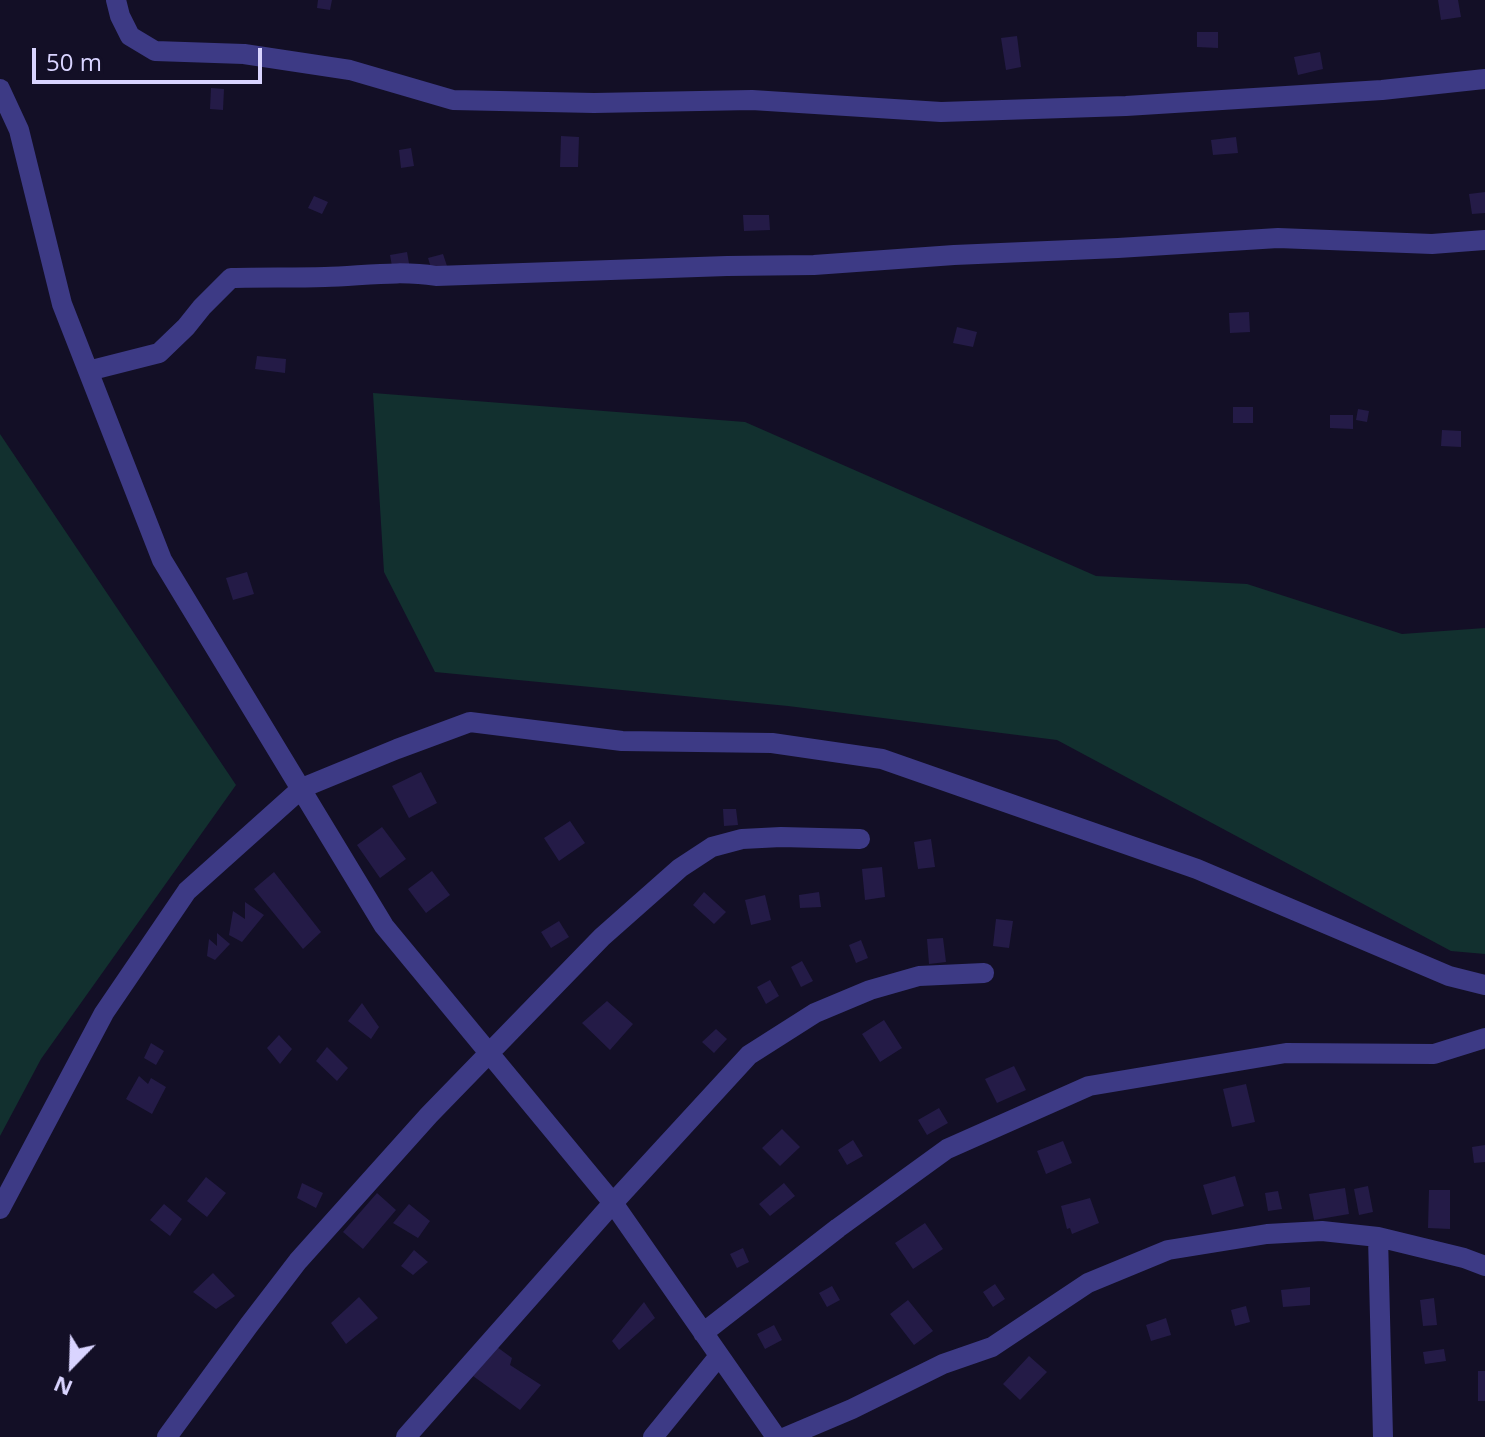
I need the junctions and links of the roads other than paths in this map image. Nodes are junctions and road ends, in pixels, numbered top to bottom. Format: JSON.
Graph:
{"nodes":[{"id":1,"x":116,"y":0,"type":"edge"},
{"id":2,"x":1485,"y":79,"type":"edge"},
{"id":3,"x":0,"y":89,"type":"edge"},
{"id":4,"x":1485,"y":240,"type":"edge"},
{"id":5,"x":88,"y":371,"type":"junction"},
{"id":6,"x":302,"y":788,"type":"junction"},
{"id":7,"x":860,"y":839,"type":"dead end"},
{"id":8,"x":984,"y":973,"type":"dead end"},
{"id":9,"x":1485,"y":985,"type":"edge"},
{"id":10,"x":1485,"y":1038,"type":"edge"},
{"id":11,"x":488,"y":1053,"type":"junction"},
{"id":12,"x":613,"y":1203,"type":"junction"},
{"id":13,"x":0,"y":1209,"type":"edge"},
{"id":14,"x":1378,"y":1237,"type":"junction"},
{"id":15,"x":1485,"y":1266,"type":"edge"},
{"id":16,"x":703,"y":1333,"type":"junction"},
{"id":17,"x":719,"y":1356,"type":"junction"},
{"id":18,"x":167,"y":1437,"type":"edge"},
{"id":19,"x":406,"y":1437,"type":"edge"},
{"id":20,"x":653,"y":1437,"type":"edge"},
{"id":21,"x":776,"y":1437,"type":"edge"},
{"id":22,"x":786,"y":1437,"type":"edge"},
{"id":23,"x":1383,"y":1437,"type":"edge"}],
"edges":[{"from":1,"to":2,"type":"street"},
{"from":3,"to":5,"type":"street"},
{"from":4,"to":5,"type":"street"},
{"from":5,"to":6,"type":"street"},
{"from":6,"to":9,"type":"street"},
{"from":6,"to":11,"type":"street"},
{"from":6,"to":13,"type":"street"},
{"from":7,"to":11,"type":"street"},
{"from":8,"to":12,"type":"street"},
{"from":10,"to":16,"type":"street"},
{"from":11,"to":12,"type":"street"},
{"from":11,"to":18,"type":"street"},
{"from":12,"to":16,"type":"street"},
{"from":12,"to":19,"type":"street"},
{"from":14,"to":15,"type":"street"},
{"from":14,"to":22,"type":"street"},
{"from":14,"to":23,"type":"street"},
{"from":16,"to":17,"type":"street"},
{"from":17,"to":20,"type":"street"},
{"from":17,"to":21,"type":"street"}]}
